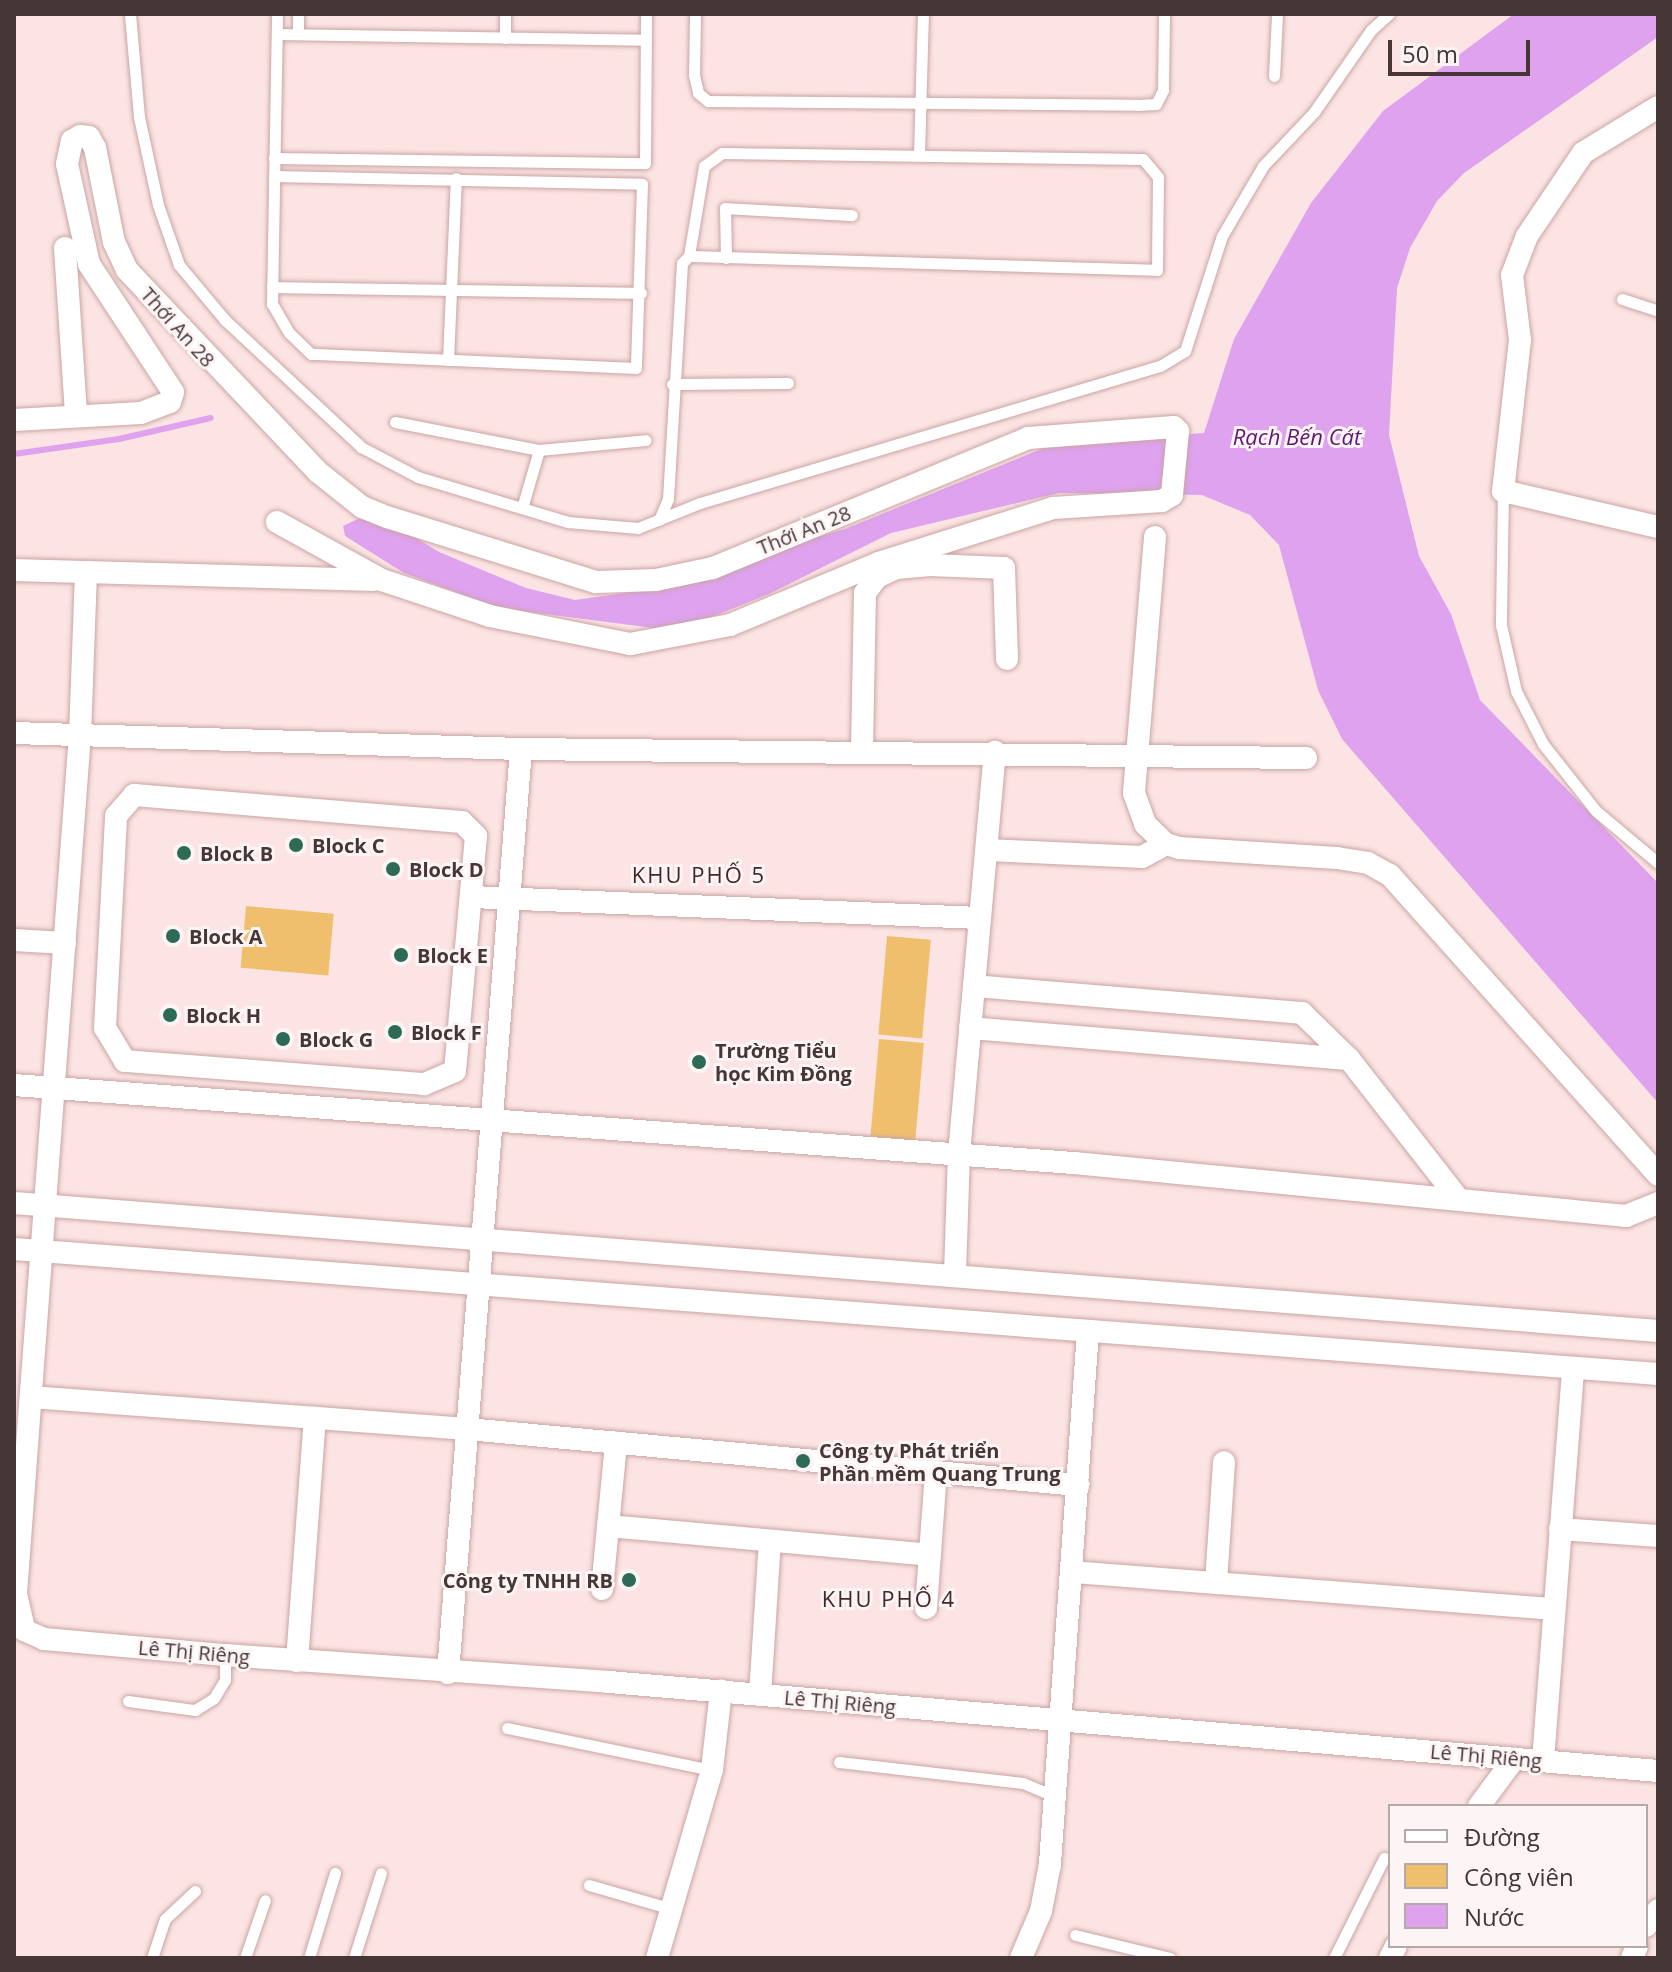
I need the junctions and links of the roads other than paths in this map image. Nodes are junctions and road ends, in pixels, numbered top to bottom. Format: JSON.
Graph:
{"nodes":[{"id":1,"x":130,"y":14,"type":"edge"},
{"id":2,"x":277,"y":14,"type":"edge"},
{"id":3,"x":298,"y":14,"type":"edge"},
{"id":4,"x":505,"y":14,"type":"edge"},
{"id":5,"x":646,"y":14,"type":"edge"},
{"id":6,"x":695,"y":14,"type":"edge"},
{"id":7,"x":923,"y":14,"type":"edge"},
{"id":8,"x":1164,"y":14,"type":"edge"},
{"id":9,"x":1277,"y":14,"type":"edge"},
{"id":10,"x":1389,"y":14,"type":"edge"},
{"id":11,"x":277,"y":34,"type":"junction"},
{"id":12,"x":298,"y":34,"type":"junction"},
{"id":13,"x":505,"y":38,"type":"junction"},
{"id":14,"x":646,"y":40,"type":"junction"},
{"id":15,"x":1274,"y":76,"type":"dead end"},
{"id":16,"x":920,"y":102,"type":"junction"},
{"id":17,"x":1658,"y":107,"type":"edge"},
{"id":18,"x":919,"y":155,"type":"junction"},
{"id":19,"x":274,"y":158,"type":"junction"},
{"id":20,"x":274,"y":176,"type":"junction"},
{"id":21,"x":456,"y":178,"type":"junction"},
{"id":22,"x":852,"y":215,"type":"dead end"},
{"id":23,"x":65,"y":248,"type":"dead end"},
{"id":24,"x":689,"y":256,"type":"junction"},
{"id":25,"x":726,"y":258,"type":"junction"},
{"id":26,"x":272,"y":287,"type":"junction"},
{"id":27,"x":453,"y":290,"type":"junction"},
{"id":28,"x":641,"y":293,"type":"junction"},
{"id":29,"x":1622,"y":299,"type":"dead end"},
{"id":30,"x":1658,"y":311,"type":"edge"},
{"id":31,"x":448,"y":360,"type":"junction"},
{"id":32,"x":788,"y":383,"type":"dead end"},
{"id":33,"x":672,"y":384,"type":"junction"},
{"id":34,"x":76,"y":413,"type":"junction"},
{"id":35,"x":14,"y":420,"type":"edge"},
{"id":36,"x":395,"y":422,"type":"dead end"},
{"id":37,"x":646,"y":440,"type":"dead end"},
{"id":38,"x":539,"y":450,"type":"junction"},
{"id":39,"x":1503,"y":491,"type":"junction"},
{"id":40,"x":522,"y":508,"type":"junction"},
{"id":41,"x":659,"y":520,"type":"junction"},
{"id":42,"x":277,"y":522,"type":"dead end"},
{"id":43,"x":1658,"y":527,"type":"edge"},
{"id":44,"x":1155,"y":537,"type":"dead end"},
{"id":45,"x":14,"y":570,"type":"edge"},
{"id":46,"x":86,"y":572,"type":"junction"},
{"id":47,"x":382,"y":580,"type":"junction"},
{"id":48,"x":1007,"y":659,"type":"dead end"},
{"id":49,"x":14,"y":733,"type":"edge"},
{"id":50,"x":80,"y":734,"type":"junction"},
{"id":51,"x":521,"y":749,"type":"junction"},
{"id":52,"x":862,"y":749,"type":"junction"},
{"id":53,"x":995,"y":752,"type":"junction"},
{"id":54,"x":1136,"y":755,"type":"junction"},
{"id":55,"x":1306,"y":758,"type":"dead end"},
{"id":56,"x":1166,"y":844,"type":"junction"},
{"id":57,"x":987,"y":850,"type":"junction"},
{"id":58,"x":1658,"y":863,"type":"edge"},
{"id":59,"x":472,"y":897,"type":"junction"},
{"id":60,"x":509,"y":900,"type":"junction"},
{"id":61,"x":980,"y":918,"type":"junction"},
{"id":62,"x":14,"y":940,"type":"edge"},
{"id":63,"x":65,"y":943,"type":"junction"},
{"id":64,"x":974,"y":986,"type":"junction"},
{"id":65,"x":970,"y":1028,"type":"junction"},
{"id":66,"x":1349,"y":1059,"type":"junction"},
{"id":67,"x":14,"y":1085,"type":"edge"},
{"id":68,"x":55,"y":1088,"type":"junction"},
{"id":69,"x":490,"y":1120,"type":"junction"},
{"id":70,"x":959,"y":1154,"type":"junction"},
{"id":71,"x":1658,"y":1175,"type":"edge"},
{"id":72,"x":1457,"y":1197,"type":"junction"},
{"id":73,"x":14,"y":1203,"type":"edge"},
{"id":74,"x":1658,"y":1203,"type":"edge"},
{"id":75,"x":47,"y":1205,"type":"junction"},
{"id":76,"x":483,"y":1238,"type":"junction"},
{"id":77,"x":14,"y":1249,"type":"edge"},
{"id":78,"x":44,"y":1252,"type":"junction"},
{"id":79,"x":955,"y":1274,"type":"junction"},
{"id":80,"x":479,"y":1285,"type":"junction"},
{"id":81,"x":1088,"y":1331,"type":"junction"},
{"id":82,"x":1658,"y":1331,"type":"edge"},
{"id":83,"x":1573,"y":1368,"type":"junction"},
{"id":84,"x":1658,"y":1374,"type":"edge"},
{"id":85,"x":31,"y":1397,"type":"junction"},
{"id":86,"x":315,"y":1418,"type":"junction"},
{"id":87,"x":467,"y":1429,"type":"junction"},
{"id":88,"x":616,"y":1443,"type":"junction"},
{"id":89,"x":1224,"y":1462,"type":"dead end"},
{"id":90,"x":936,"y":1472,"type":"junction"},
{"id":91,"x":1078,"y":1485,"type":"junction"},
{"id":92,"x":608,"y":1526,"type":"junction"},
{"id":93,"x":1560,"y":1529,"type":"junction"},
{"id":94,"x":1658,"y":1536,"type":"edge"},
{"id":95,"x":770,"y":1541,"type":"junction"},
{"id":96,"x":930,"y":1555,"type":"junction"},
{"id":97,"x":16,"y":1572,"type":"edge"},
{"id":98,"x":1072,"y":1572,"type":"junction"},
{"id":99,"x":1216,"y":1583,"type":"junction"},
{"id":100,"x":602,"y":1589,"type":"dead end"},
{"id":101,"x":926,"y":1608,"type":"dead end"},
{"id":102,"x":1554,"y":1609,"type":"junction"},
{"id":103,"x":225,"y":1655,"type":"junction"},
{"id":104,"x":297,"y":1661,"type":"junction"},
{"id":105,"x":448,"y":1673,"type":"junction"},
{"id":106,"x":721,"y":1691,"type":"junction"},
{"id":107,"x":760,"y":1695,"type":"junction"},
{"id":108,"x":128,"y":1701,"type":"dead end"},
{"id":109,"x":1060,"y":1720,"type":"junction"},
{"id":110,"x":507,"y":1728,"type":"dead end"},
{"id":111,"x":1514,"y":1759,"type":"junction"},
{"id":112,"x":1543,"y":1761,"type":"junction"},
{"id":113,"x":839,"y":1762,"type":"dead end"},
{"id":114,"x":712,"y":1770,"type":"junction"},
{"id":115,"x":1658,"y":1771,"type":"edge"},
{"id":116,"x":1053,"y":1796,"type":"junction"},
{"id":117,"x":1480,"y":1804,"type":"edge"},
{"id":118,"x":1384,"y":1858,"type":"dead end"},
{"id":119,"x":335,"y":1873,"type":"dead end"},
{"id":120,"x":381,"y":1873,"type":"dead end"},
{"id":121,"x":589,"y":1885,"type":"dead end"},
{"id":122,"x":195,"y":1891,"type":"dead end"},
{"id":123,"x":265,"y":1900,"type":"dead end"},
{"id":124,"x":672,"y":1909,"type":"junction"},
{"id":125,"x":1075,"y":1935,"type":"dead end"},
{"id":126,"x":152,"y":1958,"type":"edge"},
{"id":127,"x":245,"y":1958,"type":"edge"},
{"id":128,"x":309,"y":1958,"type":"edge"},
{"id":129,"x":354,"y":1958,"type":"edge"},
{"id":130,"x":657,"y":1958,"type":"edge"},
{"id":131,"x":1021,"y":1958,"type":"edge"},
{"id":132,"x":1170,"y":1958,"type":"edge"},
{"id":133,"x":1334,"y":1958,"type":"edge"}],
"edges":[{"from":1,"to":40,"type":"lane"},
{"from":2,"to":11,"type":"lane"},
{"from":3,"to":12,"type":"lane"},
{"from":4,"to":13,"type":"lane"},
{"from":5,"to":14,"type":"lane"},
{"from":6,"to":16,"type":"lane"},
{"from":7,"to":16,"type":"lane"},
{"from":8,"to":16,"type":"lane"},
{"from":9,"to":15,"type":"lane"},
{"from":10,"to":41,"type":"lane"},
{"from":11,"to":12,"type":"lane"},
{"from":11,"to":19,"type":"lane"},
{"from":12,"to":13,"type":"lane"},
{"from":13,"to":14,"type":"lane"},
{"from":14,"to":19,"type":"lane"},
{"from":16,"to":18,"type":"lane"},
{"from":17,"to":39,"type":"street"},
{"from":18,"to":24,"type":"lane"},
{"from":18,"to":25,"type":"lane"},
{"from":19,"to":20,"type":"lane"},
{"from":20,"to":21,"type":"lane"},
{"from":20,"to":26,"type":"lane"},
{"from":21,"to":27,"type":"lane"},
{"from":21,"to":28,"type":"lane"},
{"from":22,"to":25,"type":"lane"},
{"from":23,"to":34,"type":"street"},
{"from":24,"to":25,"type":"lane"},
{"from":24,"to":33,"type":"lane"},
{"from":26,"to":27,"type":"lane"},
{"from":26,"to":31,"type":"lane"},
{"from":27,"to":28,"type":"lane"},
{"from":27,"to":31,"type":"lane"},
{"from":28,"to":31,"type":"lane"},
{"from":29,"to":30,"type":"lane"},
{"from":32,"to":33,"type":"lane"},
{"from":33,"to":41,"type":"lane"},
{"from":34,"to":35,"type":"street","name":"Thới An 28"},
{"from":34,"to":47,"type":"street","name":"Thới An 28"},
{"from":36,"to":38,"type":"lane"},
{"from":37,"to":38,"type":"lane"},
{"from":38,"to":40,"type":"lane"},
{"from":39,"to":43,"type":"street"},
{"from":39,"to":58,"type":"lane"},
{"from":40,"to":41,"type":"lane"},
{"from":42,"to":47,"type":"street","name":"Thới An 28"},
{"from":44,"to":54,"type":"street"},
{"from":45,"to":46,"type":"street"},
{"from":46,"to":47,"type":"street"},
{"from":46,"to":50,"type":"street"},
{"from":48,"to":52,"type":"street"},
{"from":49,"to":50,"type":"street"},
{"from":50,"to":51,"type":"street"},
{"from":50,"to":63,"type":"street"},
{"from":51,"to":52,"type":"street"},
{"from":51,"to":60,"type":"street"},
{"from":52,"to":53,"type":"street"},
{"from":53,"to":54,"type":"street"},
{"from":53,"to":57,"type":"street"},
{"from":54,"to":55,"type":"street"},
{"from":54,"to":56,"type":"street"},
{"from":56,"to":57,"type":"street"},
{"from":56,"to":71,"type":"street"},
{"from":57,"to":61,"type":"street"},
{"from":59,"to":59,"type":"street"},
{"from":59,"to":60,"type":"street"},
{"from":60,"to":61,"type":"street"},
{"from":60,"to":69,"type":"street"},
{"from":61,"to":64,"type":"street"},
{"from":62,"to":63,"type":"street"},
{"from":63,"to":68,"type":"street"},
{"from":64,"to":65,"type":"street"},
{"from":64,"to":66,"type":"street"},
{"from":65,"to":66,"type":"street"},
{"from":65,"to":70,"type":"street"},
{"from":66,"to":72,"type":"street"},
{"from":67,"to":68,"type":"street"},
{"from":68,"to":69,"type":"street"},
{"from":68,"to":75,"type":"street"},
{"from":69,"to":70,"type":"street"},
{"from":69,"to":76,"type":"street"},
{"from":70,"to":72,"type":"street"},
{"from":70,"to":79,"type":"street"},
{"from":72,"to":74,"type":"street"},
{"from":73,"to":75,"type":"street"},
{"from":75,"to":76,"type":"street"},
{"from":75,"to":78,"type":"street"},
{"from":76,"to":79,"type":"street"},
{"from":76,"to":80,"type":"street"},
{"from":77,"to":78,"type":"street"},
{"from":78,"to":80,"type":"street"},
{"from":78,"to":85,"type":"street"},
{"from":79,"to":82,"type":"street"},
{"from":80,"to":81,"type":"street"},
{"from":80,"to":87,"type":"street"},
{"from":81,"to":83,"type":"street"},
{"from":81,"to":91,"type":"street"},
{"from":83,"to":84,"type":"street"},
{"from":83,"to":93,"type":"street"},
{"from":85,"to":86,"type":"street"},
{"from":85,"to":97,"type":"street"},
{"from":86,"to":87,"type":"street"},
{"from":86,"to":104,"type":"street"},
{"from":87,"to":88,"type":"street"},
{"from":87,"to":105,"type":"street"},
{"from":88,"to":90,"type":"street"},
{"from":88,"to":92,"type":"street"},
{"from":89,"to":99,"type":"street"},
{"from":90,"to":91,"type":"street"},
{"from":90,"to":96,"type":"street"},
{"from":91,"to":98,"type":"street"},
{"from":92,"to":95,"type":"street"},
{"from":92,"to":100,"type":"street"},
{"from":93,"to":94,"type":"street"},
{"from":93,"to":102,"type":"street"},
{"from":95,"to":96,"type":"street"},
{"from":95,"to":107,"type":"street"},
{"from":96,"to":101,"type":"street"},
{"from":97,"to":103,"type":"street","name":"Lê Thị Riêng"},
{"from":98,"to":99,"type":"street"},
{"from":98,"to":109,"type":"street"},
{"from":99,"to":102,"type":"street"},
{"from":102,"to":112,"type":"street"},
{"from":103,"to":104,"type":"street","name":"Lê Thị Riêng"},
{"from":103,"to":108,"type":"lane"},
{"from":104,"to":105,"type":"street","name":"Lê Thị Riêng"},
{"from":105,"to":106,"type":"street","name":"Lê Thị Riêng"},
{"from":106,"to":107,"type":"street","name":"Lê Thị Riêng"},
{"from":106,"to":114,"type":"street"},
{"from":107,"to":109,"type":"street","name":"Lê Thị Riêng"},
{"from":109,"to":111,"type":"street","name":"Lê Thị Riêng"},
{"from":109,"to":116,"type":"street"},
{"from":110,"to":114,"type":"lane"},
{"from":111,"to":112,"type":"street","name":"Lê Thị Riêng"},
{"from":111,"to":117,"type":"street"},
{"from":112,"to":115,"type":"street","name":"Lê Thị Riêng"},
{"from":113,"to":116,"type":"lane"},
{"from":114,"to":124,"type":"street"},
{"from":116,"to":131,"type":"street"},
{"from":118,"to":133,"type":"lane"},
{"from":119,"to":128,"type":"lane"},
{"from":120,"to":129,"type":"lane"},
{"from":121,"to":124,"type":"lane"},
{"from":122,"to":126,"type":"lane"},
{"from":123,"to":127,"type":"lane"},
{"from":124,"to":130,"type":"street"},
{"from":125,"to":132,"type":"lane"}]}
